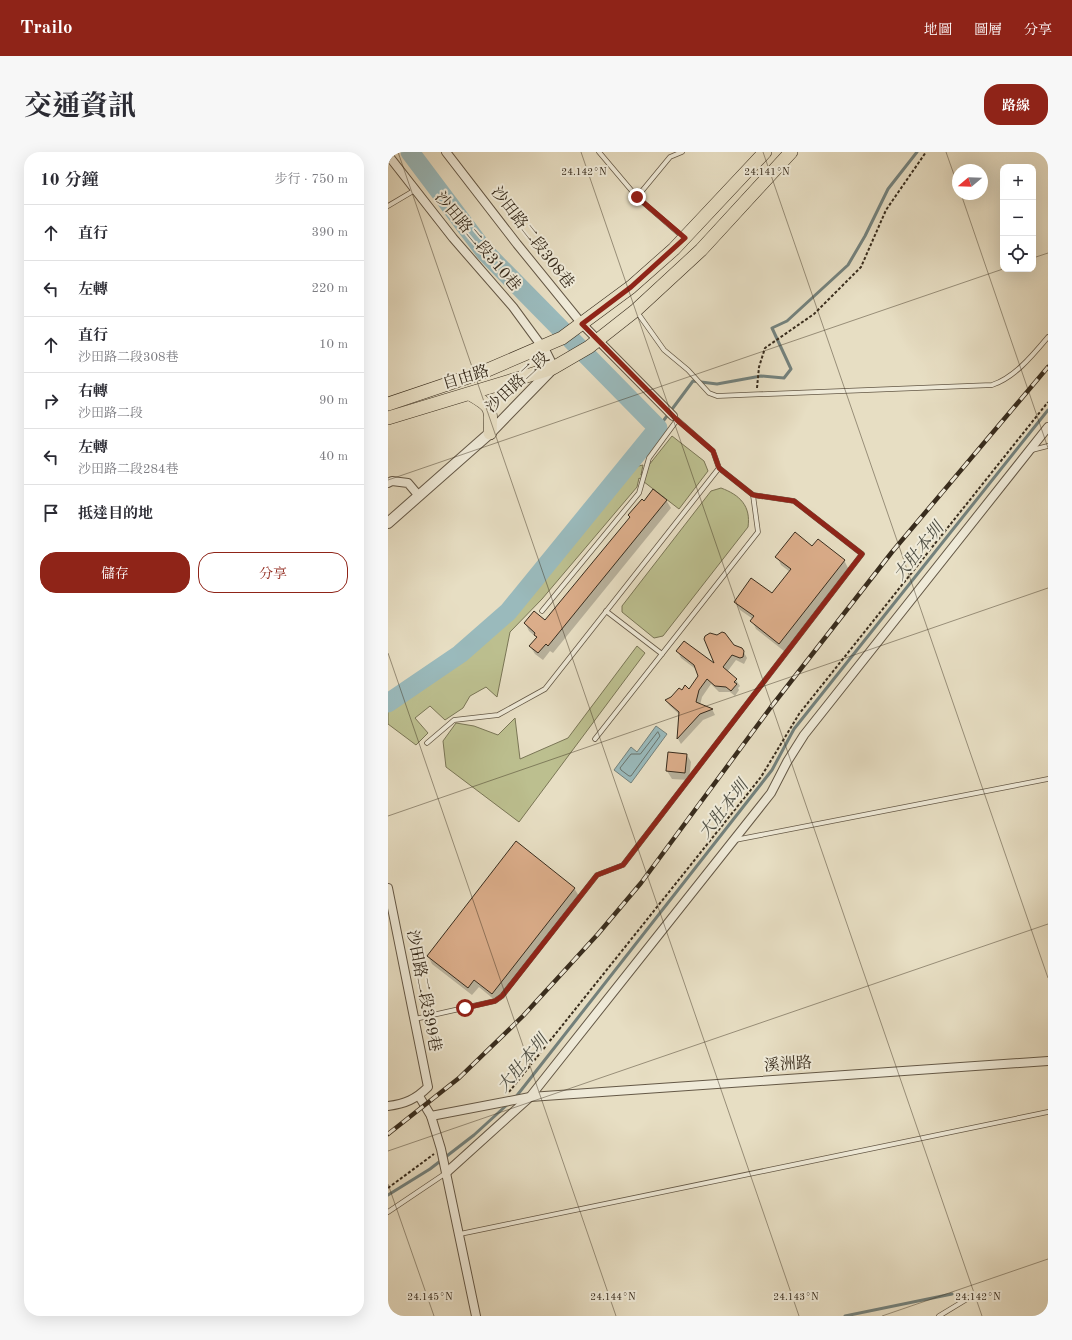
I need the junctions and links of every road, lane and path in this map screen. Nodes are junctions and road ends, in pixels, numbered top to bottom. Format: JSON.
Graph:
{"nodes":[{"id":1,"x":446,"y":152,"type":"edge"},
{"id":2,"x":599,"y":152,"type":"edge"},
{"id":3,"x":682,"y":152,"type":"edge"},
{"id":4,"x":765,"y":152,"type":"edge"},
{"id":5,"x":791,"y":152,"type":"edge"},
{"id":6,"x":926,"y":152,"type":"edge"},
{"id":7,"x":388,"y":155,"type":"edge"},
{"id":8,"x":416,"y":190,"type":"junction"},
{"id":9,"x":637,"y":197,"type":"junction"},
{"id":10,"x":388,"y":206,"type":"edge"},
{"id":11,"x":685,"y":238,"type":"junction"},
{"id":12,"x":636,"y":310,"type":"junction"},
{"id":13,"x":572,"y":331,"type":"junction"},
{"id":14,"x":1048,"y":337,"type":"edge"},
{"id":15,"x":594,"y":344,"type":"junction"},
{"id":16,"x":542,"y":348,"type":"junction"},
{"id":17,"x":553,"y":368,"type":"junction"},
{"id":18,"x":470,"y":394,"type":"junction"},
{"id":19,"x":756,"y":395,"type":"junction"},
{"id":20,"x":389,"y":402,"type":"edge"},
{"id":21,"x":1048,"y":402,"type":"edge"},
{"id":22,"x":388,"y":418,"type":"edge"},
{"id":23,"x":675,"y":418,"type":"junction"},
{"id":24,"x":1048,"y":427,"type":"edge"},
{"id":25,"x":490,"y":433,"type":"junction"},
{"id":26,"x":1048,"y":446,"type":"edge"},
{"id":27,"x":1030,"y":450,"type":"junction"},
{"id":28,"x":719,"y":468,"type":"junction"},
{"id":29,"x":388,"y":483,"type":"edge"},
{"id":30,"x":753,"y":495,"type":"junction"},
{"id":31,"x":418,"y":496,"type":"junction"},
{"id":32,"x":388,"y":523,"type":"edge"},
{"id":33,"x":542,"y":611,"type":"dead end"},
{"id":34,"x":606,"y":611,"type":"junction"},
{"id":35,"x":662,"y":654,"type":"junction"},
{"id":36,"x":595,"y":739,"type":"dead end"},
{"id":37,"x":427,"y":743,"type":"dead end"},
{"id":38,"x":1048,"y":779,"type":"edge"},
{"id":39,"x":733,"y":841,"type":"junction"},
{"id":40,"x":388,"y":888,"type":"edge"},
{"id":41,"x":415,"y":1019,"type":"junction"},
{"id":42,"x":1048,"y":1062,"type":"edge"},
{"id":43,"x":419,"y":1096,"type":"junction"},
{"id":44,"x":530,"y":1097,"type":"junction"},
{"id":45,"x":499,"y":1103,"type":"junction"},
{"id":46,"x":388,"y":1106,"type":"edge"},
{"id":47,"x":1048,"y":1112,"type":"edge"},
{"id":48,"x":432,"y":1116,"type":"junction"},
{"id":49,"x":441,"y":1148,"type":"junction"},
{"id":50,"x":447,"y":1172,"type":"junction"},
{"id":51,"x":388,"y":1188,"type":"edge"},
{"id":52,"x":388,"y":1212,"type":"edge"},
{"id":53,"x":460,"y":1234,"type":"junction"},
{"id":54,"x":972,"y":1296,"type":"dead end"},
{"id":55,"x":476,"y":1316,"type":"edge"},
{"id":56,"x":939,"y":1316,"type":"edge"}],
"edges":[{"from":1,"to":13,"type":"street","name":"沙田路二段308巷"},
{"from":2,"to":9,"type":"lane"},
{"from":3,"to":9,"type":"lane"},
{"from":4,"to":11,"type":"main road","name":"沙田路二段"},
{"from":5,"to":12,"type":"main road","name":"沙田路二段"},
{"from":6,"to":19,"type":"path"},
{"from":7,"to":8,"type":"street","name":"沙田路二段310巷"},
{"from":8,"to":10,"type":"lane"},
{"from":8,"to":16,"type":"street","name":"沙田路二段310巷"},
{"from":9,"to":11,"type":"lane"},
{"from":11,"to":13,"type":"main road","name":"沙田路二段"},
{"from":12,"to":15,"type":"main road","name":"沙田路二段"},
{"from":12,"to":19,"type":"lane"},
{"from":13,"to":15,"type":"street","name":"沙田路二段308巷"},
{"from":13,"to":16,"type":"main road","name":"沙田路二段"},
{"from":14,"to":19,"type":"lane"},
{"from":15,"to":17,"type":"main road","name":"沙田路二段"},
{"from":15,"to":23,"type":"street","name":"沙田路二段308巷"},
{"from":16,"to":17,"type":"street"},
{"from":16,"to":20,"type":"main road","name":"自由路"},
{"from":17,"to":18,"type":"main road","name":"自由路"},
{"from":17,"to":25,"type":"street","name":"沙田路二段"},
{"from":18,"to":22,"type":"main road","name":"自由路"},
{"from":18,"to":25,"type":"main road"},
{"from":21,"to":45,"type":"path"},
{"from":23,"to":28,"type":"lane"},
{"from":23,"to":33,"type":"lane"},
{"from":24,"to":27,"type":"street"},
{"from":25,"to":31,"type":"street","name":"沙田路二段"},
{"from":26,"to":27,"type":"lane"},
{"from":27,"to":39,"type":"street"},
{"from":28,"to":30,"type":"lane"},
{"from":28,"to":34,"type":"lane"},
{"from":29,"to":31,"type":"street"},
{"from":30,"to":35,"type":"lane"},
{"from":30,"to":41,"type":"lane"},
{"from":31,"to":32,"type":"street","name":"沙田路二段"},
{"from":34,"to":35,"type":"lane"},
{"from":34,"to":37,"type":"lane"},
{"from":35,"to":36,"type":"lane"},
{"from":38,"to":39,"type":"lane"},
{"from":39,"to":44,"type":"street"},
{"from":40,"to":41,"type":"street","name":"沙田路二段399巷"},
{"from":41,"to":43,"type":"street","name":"沙田路二段399巷"},
{"from":42,"to":44,"type":"street","name":"溪洲路"},
{"from":43,"to":46,"type":"street"},
{"from":43,"to":48,"type":"street"},
{"from":44,"to":45,"type":"street","name":"溪洲路"},
{"from":44,"to":50,"type":"street"},
{"from":45,"to":48,"type":"street","name":"溪洲路"},
{"from":47,"to":53,"type":"lane"},
{"from":48,"to":49,"type":"street"},
{"from":49,"to":50,"type":"street"},
{"from":49,"to":51,"type":"path"},
{"from":50,"to":52,"type":"lane"},
{"from":50,"to":53,"type":"street"},
{"from":53,"to":55,"type":"street"},
{"from":54,"to":56,"type":"lane"}]}
